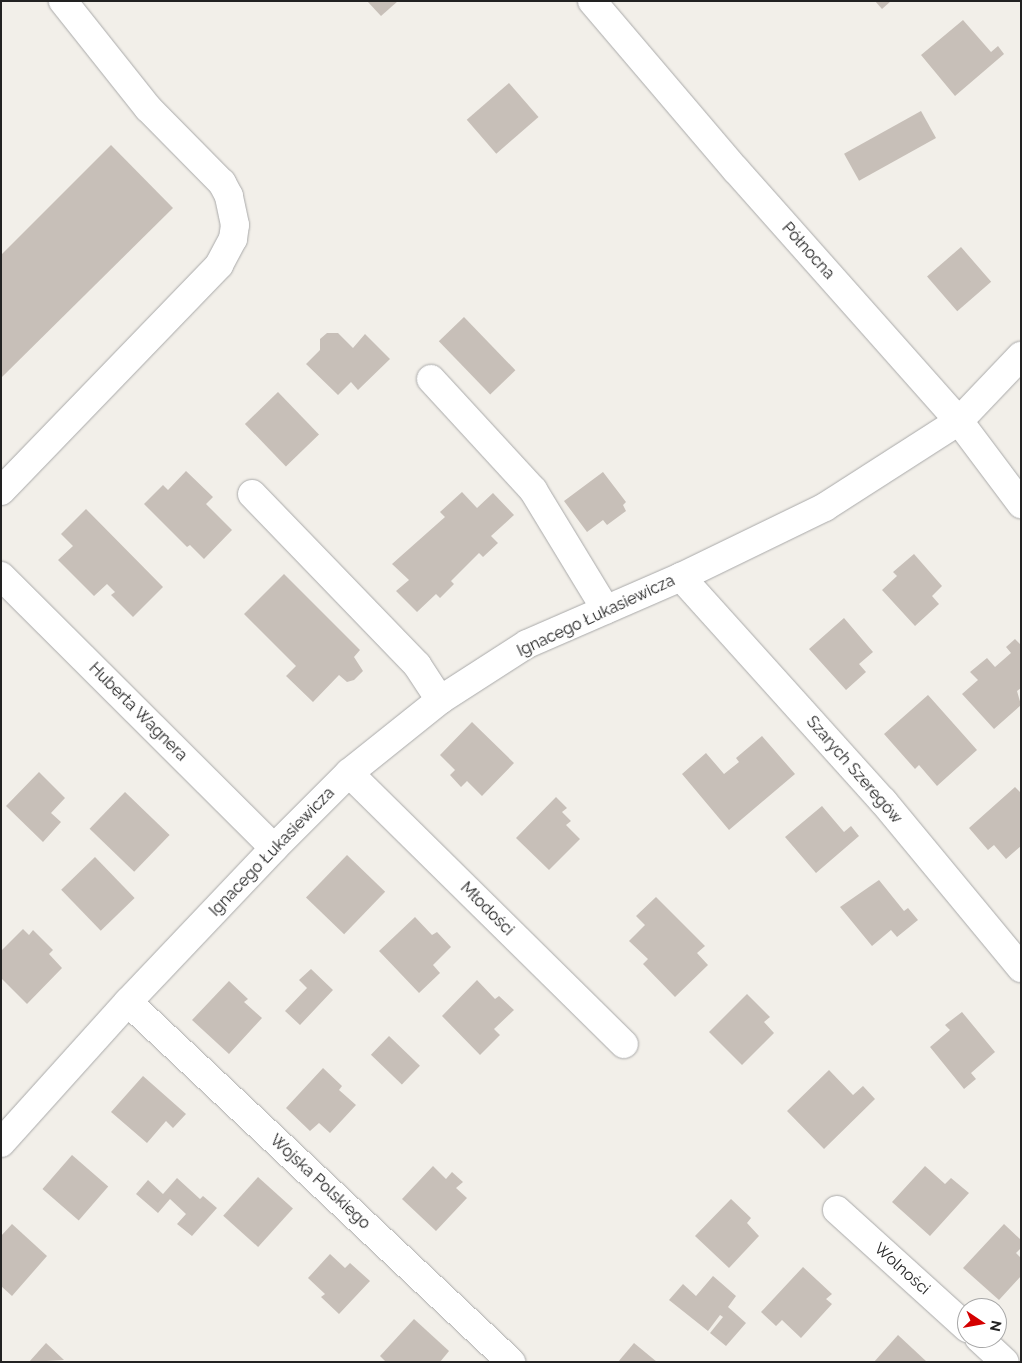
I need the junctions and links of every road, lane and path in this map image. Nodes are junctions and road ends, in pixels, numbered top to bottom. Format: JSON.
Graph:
{"nodes":[{"id":1,"x":63,"y":1,"type":"edge"},
{"id":2,"x":592,"y":1,"type":"edge"},
{"id":3,"x":1021,"y":356,"type":"edge"},
{"id":4,"x":431,"y":379,"type":"dead end"},
{"id":5,"x":959,"y":421,"type":"junction"},
{"id":6,"x":1,"y":491,"type":"edge"},
{"id":7,"x":252,"y":494,"type":"dead end"},
{"id":8,"x":1021,"y":504,"type":"edge"},
{"id":9,"x":1,"y":576,"type":"edge"},
{"id":10,"x":681,"y":577,"type":"junction"},
{"id":11,"x":606,"y":610,"type":"junction"},
{"id":12,"x":440,"y":700,"type":"junction"},
{"id":13,"x":350,"y":773,"type":"junction"},
{"id":14,"x":274,"y":848,"type":"junction"},
{"id":15,"x":1021,"y":968,"type":"edge"},
{"id":16,"x":128,"y":1002,"type":"junction"},
{"id":17,"x":624,"y":1044,"type":"dead end"},
{"id":18,"x":1,"y":1143,"type":"edge"},
{"id":19,"x":837,"y":1210,"type":"dead end"},
{"id":20,"x":957,"y":1319,"type":"edge"},
{"id":21,"x":990,"y":1348,"type":"edge"},
{"id":22,"x":511,"y":1362,"type":"edge"},
{"id":23,"x":1005,"y":1362,"type":"edge"}],
"edges":[{"from":1,"to":6,"type":"street"},
{"from":2,"to":5,"type":"street","name":"Północna"},
{"from":3,"to":5,"type":"street","name":"Ignacego Łukasiewicza"},
{"from":4,"to":11,"type":"street"},
{"from":5,"to":8,"type":"street","name":"Północna"},
{"from":5,"to":10,"type":"street","name":"Ignacego Łukasiewicza"},
{"from":7,"to":12,"type":"street"},
{"from":9,"to":14,"type":"street","name":"Huberta Wagnera"},
{"from":10,"to":11,"type":"street","name":"Ignacego Łukasiewicza"},
{"from":10,"to":15,"type":"street","name":"Szarych Szeregów"},
{"from":11,"to":12,"type":"street","name":"Ignacego Łukasiewicza"},
{"from":12,"to":13,"type":"street","name":"Ignacego Łukasiewicza"},
{"from":13,"to":14,"type":"street","name":"Ignacego Łukasiewicza"},
{"from":13,"to":17,"type":"street","name":"Młodości"},
{"from":14,"to":16,"type":"street","name":"Ignacego Łukasiewicza"},
{"from":16,"to":18,"type":"street","name":"Ignacego Łukasiewicza"},
{"from":16,"to":22,"type":"street","name":"Wojska Polskiego"},
{"from":19,"to":20,"type":"street","name":"Wolności"},
{"from":21,"to":23,"type":"street"}]}
